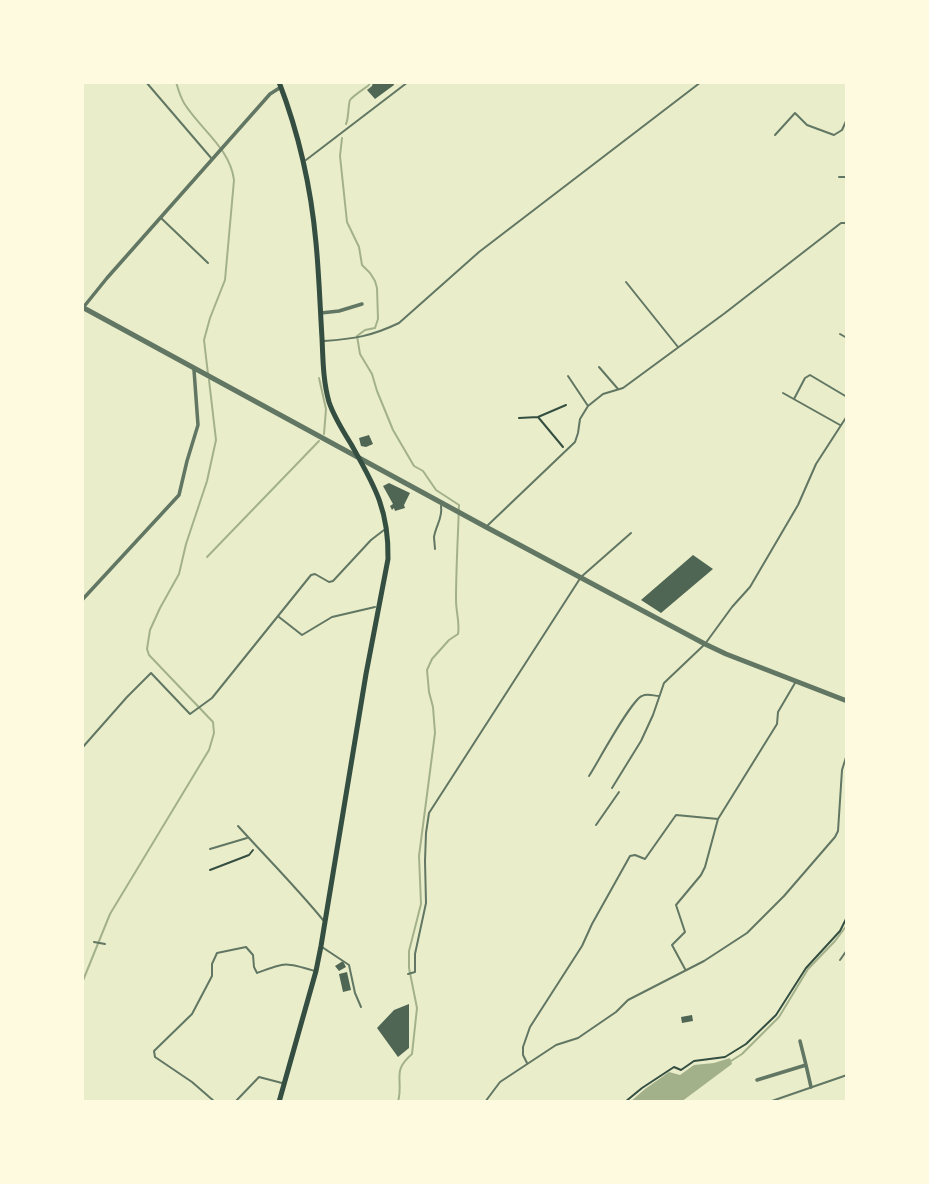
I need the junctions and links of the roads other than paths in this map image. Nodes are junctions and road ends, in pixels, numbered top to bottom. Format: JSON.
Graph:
{"nodes":[{"id":1,"x":146,"y":82,"type":"edge"},
{"id":2,"x":408,"y":82,"type":"edge"},
{"id":3,"x":701,"y":82,"type":"edge"},
{"id":4,"x":280,"y":85,"type":"edge"},
{"id":5,"x":847,"y":119,"type":"edge"},
{"id":6,"x":775,"y":135,"type":"dead end"},
{"id":7,"x":212,"y":160,"type":"junction"},
{"id":8,"x":304,"y":161,"type":"junction"},
{"id":9,"x":839,"y":177,"type":"dead end"},
{"id":10,"x":847,"y":177,"type":"edge"},
{"id":11,"x":161,"y":218,"type":"junction"},
{"id":12,"x":847,"y":223,"type":"edge"},
{"id":13,"x":208,"y":263,"type":"dead end"},
{"id":14,"x":626,"y":282,"type":"dead end"},
{"id":15,"x":362,"y":304,"type":"dead end"},
{"id":16,"x":83,"y":308,"type":"edge"},
{"id":17,"x":321,"y":313,"type":"junction"},
{"id":18,"x":840,"y":334,"type":"dead end"},
{"id":19,"x":847,"y":338,"type":"edge"},
{"id":20,"x":322,"y":341,"type":"junction"},
{"id":21,"x":678,"y":348,"type":"junction"},
{"id":22,"x":600,"y":367,"type":"dead end"},
{"id":23,"x":194,"y":368,"type":"junction"},
{"id":24,"x":568,"y":376,"type":"dead end"},
{"id":25,"x":618,"y":390,"type":"junction"},
{"id":26,"x":783,"y":393,"type":"dead end"},
{"id":27,"x":847,"y":397,"type":"edge"},
{"id":28,"x":794,"y":400,"type":"junction"},
{"id":29,"x":588,"y":407,"type":"junction"},
{"id":30,"x":847,"y":416,"type":"edge"},
{"id":31,"x":841,"y":426,"type":"junction"},
{"id":32,"x":358,"y":458,"type":"junction"},
{"id":33,"x":440,"y":502,"type":"junction"},
{"id":34,"x":387,"y":527,"type":"junction"},
{"id":35,"x":486,"y":527,"type":"junction"},
{"id":36,"x":631,"y":533,"type":"dead end"},
{"id":37,"x":435,"y":549,"type":"dead end"},
{"id":38,"x":582,"y":578,"type":"junction"},
{"id":39,"x":82,"y":600,"type":"edge"},
{"id":40,"x":380,"y":606,"type":"junction"},
{"id":41,"x":277,"y":616,"type":"junction"},
{"id":42,"x":705,"y":644,"type":"junction"},
{"id":43,"x":797,"y":681,"type":"junction"},
{"id":44,"x":659,"y":696,"type":"junction"},
{"id":45,"x":847,"y":701,"type":"edge"},
{"id":46,"x":82,"y":748,"type":"edge"},
{"id":47,"x":847,"y":754,"type":"edge"},
{"id":48,"x":589,"y":776,"type":"dead end"},
{"id":49,"x":612,"y":788,"type":"dead end"},
{"id":50,"x":619,"y":792,"type":"dead end"},
{"id":51,"x":718,"y":819,"type":"junction"},
{"id":52,"x":237,"y":825,"type":"dead end"},
{"id":53,"x":596,"y":825,"type":"dead end"},
{"id":54,"x":248,"y":837,"type":"junction"},
{"id":55,"x":210,"y":849,"type":"dead end"},
{"id":56,"x":326,"y":924,"type":"junction"},
{"id":57,"x":94,"y":942,"type":"dead end"},
{"id":58,"x":105,"y":944,"type":"dead end"},
{"id":59,"x":321,"y":946,"type":"junction"},
{"id":60,"x":847,"y":950,"type":"edge"},
{"id":61,"x":840,"y":960,"type":"dead end"},
{"id":62,"x":685,"y":970,"type":"junction"},
{"id":63,"x":316,"y":971,"type":"junction"},
{"id":64,"x":408,"y":974,"type":"dead end"},
{"id":65,"x":361,"y":1007,"type":"dead end"},
{"id":66,"x":800,"y":1041,"type":"dead end"},
{"id":67,"x":527,"y":1063,"type":"junction"},
{"id":68,"x":806,"y":1065,"type":"junction"},
{"id":69,"x":847,"y":1075,"type":"edge"},
{"id":70,"x":757,"y":1080,"type":"dead end"},
{"id":71,"x":284,"y":1083,"type":"junction"},
{"id":72,"x":811,"y":1087,"type":"junction"},
{"id":73,"x":215,"y":1102,"type":"edge"},
{"id":74,"x":235,"y":1102,"type":"edge"},
{"id":75,"x":279,"y":1102,"type":"edge"},
{"id":76,"x":485,"y":1102,"type":"edge"},
{"id":77,"x":769,"y":1102,"type":"edge"}],
"edges":[{"from":1,"to":7,"type":"lane"},
{"from":2,"to":8,"type":"lane"},
{"from":3,"to":20,"type":"lane"},
{"from":4,"to":7,"type":"street"},
{"from":4,"to":8,"type":"main road"},
{"from":5,"to":6,"type":"lane"},
{"from":7,"to":11,"type":"street"},
{"from":8,"to":17,"type":"main road"},
{"from":9,"to":10,"type":"lane"},
{"from":11,"to":13,"type":"lane"},
{"from":11,"to":16,"type":"street"},
{"from":12,"to":21,"type":"lane"},
{"from":14,"to":21,"type":"lane"},
{"from":15,"to":17,"type":"street"},
{"from":16,"to":23,"type":"street"},
{"from":17,"to":20,"type":"main road"},
{"from":18,"to":19,"type":"lane"},
{"from":20,"to":32,"type":"main road"},
{"from":21,"to":25,"type":"lane"},
{"from":22,"to":25,"type":"lane"},
{"from":23,"to":32,"type":"street"},
{"from":23,"to":39,"type":"street"},
{"from":24,"to":29,"type":"lane"},
{"from":25,"to":29,"type":"lane"},
{"from":26,"to":28,"type":"lane"},
{"from":27,"to":28,"type":"lane"},
{"from":28,"to":31,"type":"lane"},
{"from":29,"to":35,"type":"lane"},
{"from":30,"to":31,"type":"lane"},
{"from":31,"to":42,"type":"lane"},
{"from":32,"to":33,"type":"street"},
{"from":32,"to":34,"type":"main road"},
{"from":33,"to":35,"type":"street"},
{"from":33,"to":37,"type":"lane"},
{"from":34,"to":40,"type":"main road"},
{"from":34,"to":41,"type":"lane"},
{"from":35,"to":38,"type":"street"},
{"from":36,"to":38,"type":"lane"},
{"from":38,"to":42,"type":"street"},
{"from":38,"to":64,"type":"lane"},
{"from":40,"to":41,"type":"lane"},
{"from":40,"to":56,"type":"main road"},
{"from":41,"to":46,"type":"lane"},
{"from":42,"to":43,"type":"street"},
{"from":42,"to":44,"type":"lane"},
{"from":43,"to":45,"type":"street"},
{"from":43,"to":51,"type":"lane"},
{"from":44,"to":48,"type":"lane"},
{"from":44,"to":49,"type":"lane"},
{"from":47,"to":62,"type":"lane"},
{"from":50,"to":53,"type":"lane"},
{"from":51,"to":62,"type":"lane"},
{"from":51,"to":67,"type":"lane"},
{"from":52,"to":54,"type":"lane"},
{"from":54,"to":55,"type":"lane"},
{"from":54,"to":56,"type":"lane"},
{"from":56,"to":59,"type":"main road"},
{"from":57,"to":58,"type":"lane"},
{"from":59,"to":63,"type":"main road"},
{"from":59,"to":65,"type":"lane"},
{"from":60,"to":61,"type":"lane"},
{"from":62,"to":67,"type":"lane"},
{"from":63,"to":71,"type":"main road"},
{"from":63,"to":73,"type":"lane"},
{"from":66,"to":68,"type":"street"},
{"from":67,"to":76,"type":"lane"},
{"from":68,"to":70,"type":"street"},
{"from":68,"to":72,"type":"street"},
{"from":69,"to":72,"type":"lane"},
{"from":71,"to":74,"type":"lane"},
{"from":71,"to":75,"type":"main road"},
{"from":72,"to":77,"type":"lane"}]}
